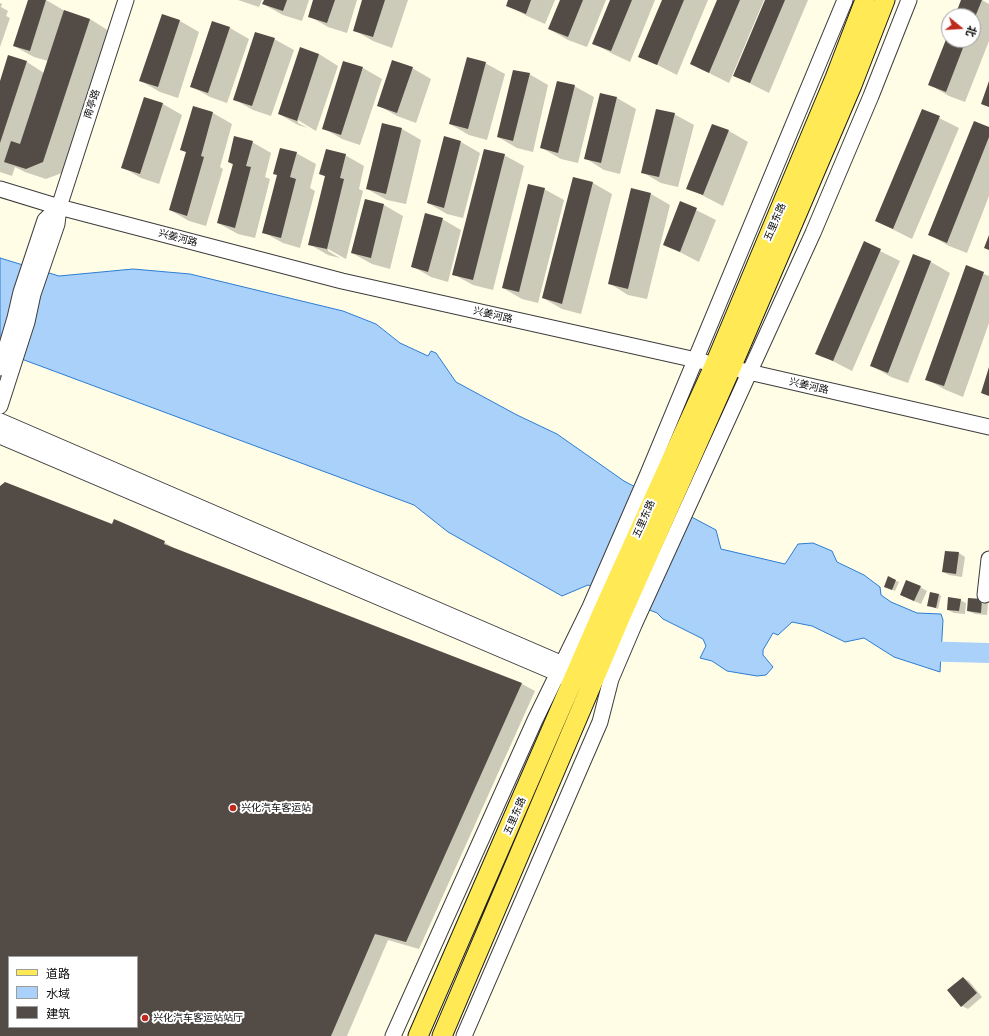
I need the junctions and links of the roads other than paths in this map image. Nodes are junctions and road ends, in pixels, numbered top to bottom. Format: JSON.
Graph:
{"nodes":[{"id":1,"x":126,"y":0,"type":"edge"},
{"id":2,"x":845,"y":0,"type":"edge"},
{"id":3,"x":865,"y":0,"type":"edge"},
{"id":4,"x":885,"y":0,"type":"edge"},
{"id":5,"x":909,"y":0,"type":"edge"},
{"id":6,"x":0,"y":189,"type":"edge"},
{"id":7,"x":59,"y":207,"type":"junction"},
{"id":8,"x":696,"y":360,"type":"junction"},
{"id":9,"x":6,"y":362,"type":"edge"},
{"id":10,"x":732,"y":368,"type":"junction"},
{"id":11,"x":0,"y":406,"type":"edge"},
{"id":12,"x":0,"y":421,"type":"edge"},
{"id":13,"x":989,"y":427,"type":"edge"},
{"id":14,"x":0,"y":436,"type":"edge"},
{"id":15,"x":669,"y":485,"type":"junction"},
{"id":16,"x":989,"y":559,"type":"edge"},
{"id":17,"x":985,"y":595,"type":"dead end"},
{"id":18,"x":612,"y":615,"type":"junction"},
{"id":19,"x":568,"y":672,"type":"junction"},
{"id":20,"x":393,"y":1036,"type":"edge"},
{"id":21,"x":418,"y":1036,"type":"edge"},
{"id":22,"x":442,"y":1036,"type":"edge"},
{"id":23,"x":464,"y":1036,"type":"edge"}],
"edges":[{"from":1,"to":7,"type":"street","name":"南亭路"},
{"from":2,"to":8,"type":"street"},
{"from":3,"to":10,"type":"main road","name":"五里东路"},
{"from":4,"to":10,"type":"main road","name":"五里东路"},
{"from":5,"to":10,"type":"street"},
{"from":6,"to":7,"type":"street","name":"兴姜河路"},
{"from":7,"to":8,"type":"street","name":"兴姜河路"},
{"from":7,"to":9,"type":"street"},
{"from":8,"to":10,"type":"street","name":"兴姜河路"},
{"from":8,"to":15,"type":"street"},
{"from":9,"to":11,"type":"street"},
{"from":10,"to":13,"type":"street","name":"兴姜河路"},
{"from":10,"to":15,"type":"main road","name":"五里东路"},
{"from":10,"to":15,"type":"street"},
{"from":12,"to":19,"type":"street"},
{"from":14,"to":19,"type":"street"},
{"from":15,"to":18,"type":"main road","name":"五里东路"},
{"from":15,"to":18,"type":"street"},
{"from":16,"to":17,"type":"street"},
{"from":18,"to":19,"type":"main road","name":"五里东路"},
{"from":18,"to":22,"type":"main road","name":"五里东路"},
{"from":18,"to":23,"type":"street"},
{"from":19,"to":20,"type":"street"},
{"from":19,"to":21,"type":"main road","name":"五里东路"}]}
